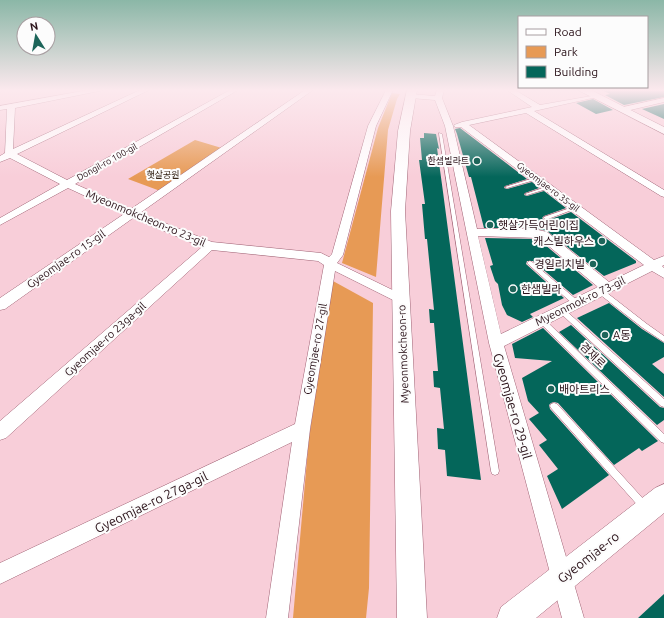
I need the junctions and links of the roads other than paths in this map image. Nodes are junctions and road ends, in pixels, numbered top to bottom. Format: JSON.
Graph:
{"nodes":[{"id":1,"x":5,"y":119,"type":"edge"},
{"id":2,"x":84,"y":119,"type":"edge"},
{"id":3,"x":183,"y":119,"type":"edge"},
{"id":4,"x":269,"y":119,"type":"edge"},
{"id":5,"x":376,"y":119,"type":"edge"},
{"id":6,"x":406,"y":119,"type":"edge"},
{"id":7,"x":447,"y":119,"type":"edge"},
{"id":8,"x":489,"y":119,"type":"edge"},
{"id":9,"x":541,"y":119,"type":"edge"},
{"id":10,"x":640,"y":119,"type":"edge"},
{"id":11,"x":450,"y":128,"type":"junction"},
{"id":12,"x":664,"y":131,"type":"edge"},
{"id":13,"x":4,"y":156,"type":"edge"},
{"id":14,"x":536,"y":179,"type":"junction"},
{"id":15,"x":67,"y":184,"type":"junction"},
{"id":16,"x":507,"y":187,"type":"dead end"},
{"id":17,"x":548,"y":188,"type":"junction"},
{"id":18,"x":456,"y":193,"type":"junction"},
{"id":19,"x":526,"y":194,"type":"dead end"},
{"id":20,"x":664,"y":194,"type":"edge"},
{"id":21,"x":575,"y":208,"type":"junction"},
{"id":22,"x":132,"y":214,"type":"junction"},
{"id":23,"x":546,"y":218,"type":"dead end"},
{"id":24,"x":0,"y":222,"type":"edge"},
{"id":25,"x":471,"y":232,"type":"junction"},
{"id":26,"x":210,"y":246,"type":"junction"},
{"id":27,"x":658,"y":262,"type":"edge"},
{"id":28,"x":530,"y":263,"type":"dead end"},
{"id":29,"x":330,"y":264,"type":"junction"},
{"id":30,"x":664,"y":274,"type":"edge"},
{"id":31,"x":604,"y":289,"type":"junction"},
{"id":32,"x":401,"y":298,"type":"junction"},
{"id":33,"x":576,"y":303,"type":"junction"},
{"id":34,"x":0,"y":305,"type":"edge"},
{"id":35,"x":561,"y":310,"type":"junction"},
{"id":36,"x":541,"y":320,"type":"junction"},
{"id":37,"x":664,"y":339,"type":"edge"},
{"id":38,"x":496,"y":343,"type":"junction"},
{"id":39,"x":664,"y":404,"type":"edge"},
{"id":40,"x":554,"y":406,"type":"dead end"},
{"id":41,"x":302,"y":429,"type":"junction"},
{"id":42,"x":0,"y":432,"type":"edge"},
{"id":43,"x":664,"y":439,"type":"edge"},
{"id":44,"x":495,"y":471,"type":"dead end"},
{"id":45,"x":656,"y":504,"type":"edge"},
{"id":46,"x":0,"y":574,"type":"edge"},
{"id":47,"x":561,"y":578,"type":"junction"},
{"id":48,"x":277,"y":618,"type":"edge"},
{"id":49,"x":412,"y":618,"type":"edge"},
{"id":50,"x":512,"y":618,"type":"edge"},
{"id":51,"x":573,"y":618,"type":"edge"}],
"edges":[{"from":1,"to":13,"type":"street"},
{"from":2,"to":13,"type":"street"},
{"from":3,"to":15,"type":"street","name":"Dongil-ro 100-gil"},
{"from":4,"to":22,"type":"street","name":"Gyeomjae-ro 15-gil"},
{"from":5,"to":29,"type":"street","name":"Gyeomjae-ro 27-gil"},
{"from":6,"to":32,"type":"main road","name":"Myeonmokcheon-ro"},
{"from":7,"to":11,"type":"street","name":"Gyeomjae-ro 29-gil"},
{"from":8,"to":11,"type":"street"},
{"from":9,"to":20,"type":"street"},
{"from":10,"to":12,"type":"main road"},
{"from":11,"to":14,"type":"street","name":"Gyeomjae-ro 35-gil"},
{"from":11,"to":18,"type":"street","name":"Gyeomjae-ro 29-gil"},
{"from":13,"to":15,"type":"street","name":"Myeonmokcheon-ro 23-gil"},
{"from":14,"to":16,"type":"lane"},
{"from":14,"to":17,"type":"street","name":"Gyeomjae-ro 35-gil"},
{"from":15,"to":22,"type":"street","name":"Myeonmokcheon-ro 23-gil"},
{"from":15,"to":24,"type":"street","name":"Dongil-ro 100-gil"},
{"from":17,"to":19,"type":"lane"},
{"from":17,"to":21,"type":"street","name":"Gyeomjae-ro 35-gil"},
{"from":18,"to":25,"type":"street","name":"Gyeomjae-ro 29-gil"},
{"from":18,"to":44,"type":"lane"},
{"from":21,"to":23,"type":"lane"},
{"from":21,"to":27,"type":"street","name":"Gyeomjae-ro 35-gil"},
{"from":22,"to":26,"type":"street","name":"Myeonmokcheon-ro 23-gil"},
{"from":22,"to":34,"type":"street","name":"Gyeomjae-ro 15-gil"},
{"from":25,"to":31,"type":"street"},
{"from":25,"to":38,"type":"street","name":"Gyeomjae-ro 29-gil"},
{"from":26,"to":29,"type":"street","name":"Myeonmokcheon-ro 23-gil"},
{"from":26,"to":42,"type":"street","name":"Gyeomjae-ro 23ga-gil"},
{"from":27,"to":30,"type":"street","name":"Gyeomjae-ro 35-gil"},
{"from":27,"to":31,"type":"street","name":"Myeonmok-ro 73-gil"},
{"from":28,"to":33,"type":"lane"},
{"from":29,"to":32,"type":"street","name":"Myeonmokcheon-ro 23-gil"},
{"from":29,"to":41,"type":"street","name":"Gyeomjae-ro 27-gil"},
{"from":31,"to":33,"type":"street","name":"Myeonmok-ro 73-gil"},
{"from":31,"to":37,"type":"lane"},
{"from":32,"to":49,"type":"main road","name":"Myeonmokcheon-ro"},
{"from":33,"to":35,"type":"street","name":"Myeonmok-ro 73-gil"},
{"from":35,"to":36,"type":"street","name":"Myeonmok-ro 73-gil"},
{"from":35,"to":39,"type":"lane","name":"겸재로"},
{"from":36,"to":38,"type":"street","name":"Myeonmok-ro 73-gil"},
{"from":36,"to":43,"type":"lane","name":"겸재로"},
{"from":38,"to":47,"type":"street","name":"Gyeomjae-ro 29-gil"},
{"from":40,"to":45,"type":"lane"},
{"from":41,"to":46,"type":"street","name":"Gyeomjae-ro 27ga-gil"},
{"from":41,"to":48,"type":"street","name":"Gyeomjae-ro 27-gil"},
{"from":45,"to":47,"type":"main road","name":"Gyeomjae-ro"},
{"from":47,"to":50,"type":"main road","name":"Gyeomjae-ro"},
{"from":47,"to":51,"type":"street","name":"Gyeomjae-ro 29-gil"}]}
